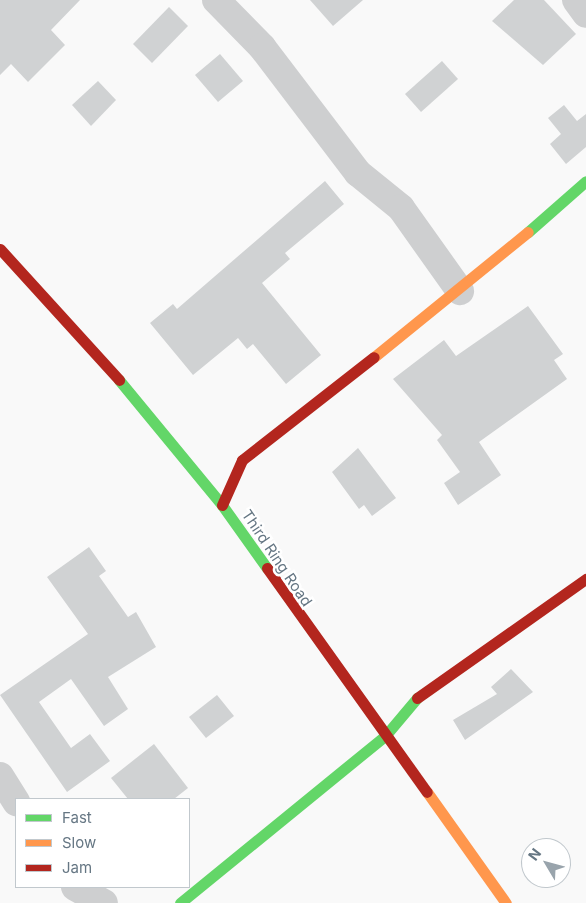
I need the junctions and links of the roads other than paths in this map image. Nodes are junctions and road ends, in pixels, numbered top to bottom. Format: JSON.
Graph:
{"nodes":[{"id":1,"x":216,"y":0,"type":"edge"},
{"id":2,"x":576,"y":0,"type":"edge"},
{"id":3,"x":586,"y":14,"type":"edge"},
{"id":4,"x":586,"y":181,"type":"edge"},
{"id":5,"x":0,"y":249,"type":"edge"},
{"id":6,"x":460,"y":291,"type":"junction"},
{"id":7,"x":222,"y":505,"type":"junction"},
{"id":8,"x":586,"y":579,"type":"edge"},
{"id":9,"x":385,"y":736,"type":"junction"},
{"id":10,"x":0,"y":776,"type":"edge"},
{"id":11,"x":15,"y":800,"type":"edge"},
{"id":12,"x":77,"y":888,"type":"edge"},
{"id":13,"x":104,"y":903,"type":"edge"},
{"id":14,"x":180,"y":903,"type":"edge"},
{"id":15,"x":506,"y":903,"type":"edge"}],
"edges":[{"from":1,"to":6,"type":"street"},
{"from":2,"to":3,"type":"street"},
{"from":4,"to":6,"type":"street"},
{"from":5,"to":7,"type":"street","name":"Third Ring Road"},
{"from":6,"to":7,"type":"street"},
{"from":7,"to":9,"type":"street","name":"Third Ring Road"},
{"from":8,"to":9,"type":"street"},
{"from":9,"to":14,"type":"street"},
{"from":9,"to":15,"type":"street","name":"Third Ring Road"},
{"from":10,"to":11,"type":"street"},
{"from":12,"to":13,"type":"street"}]}
